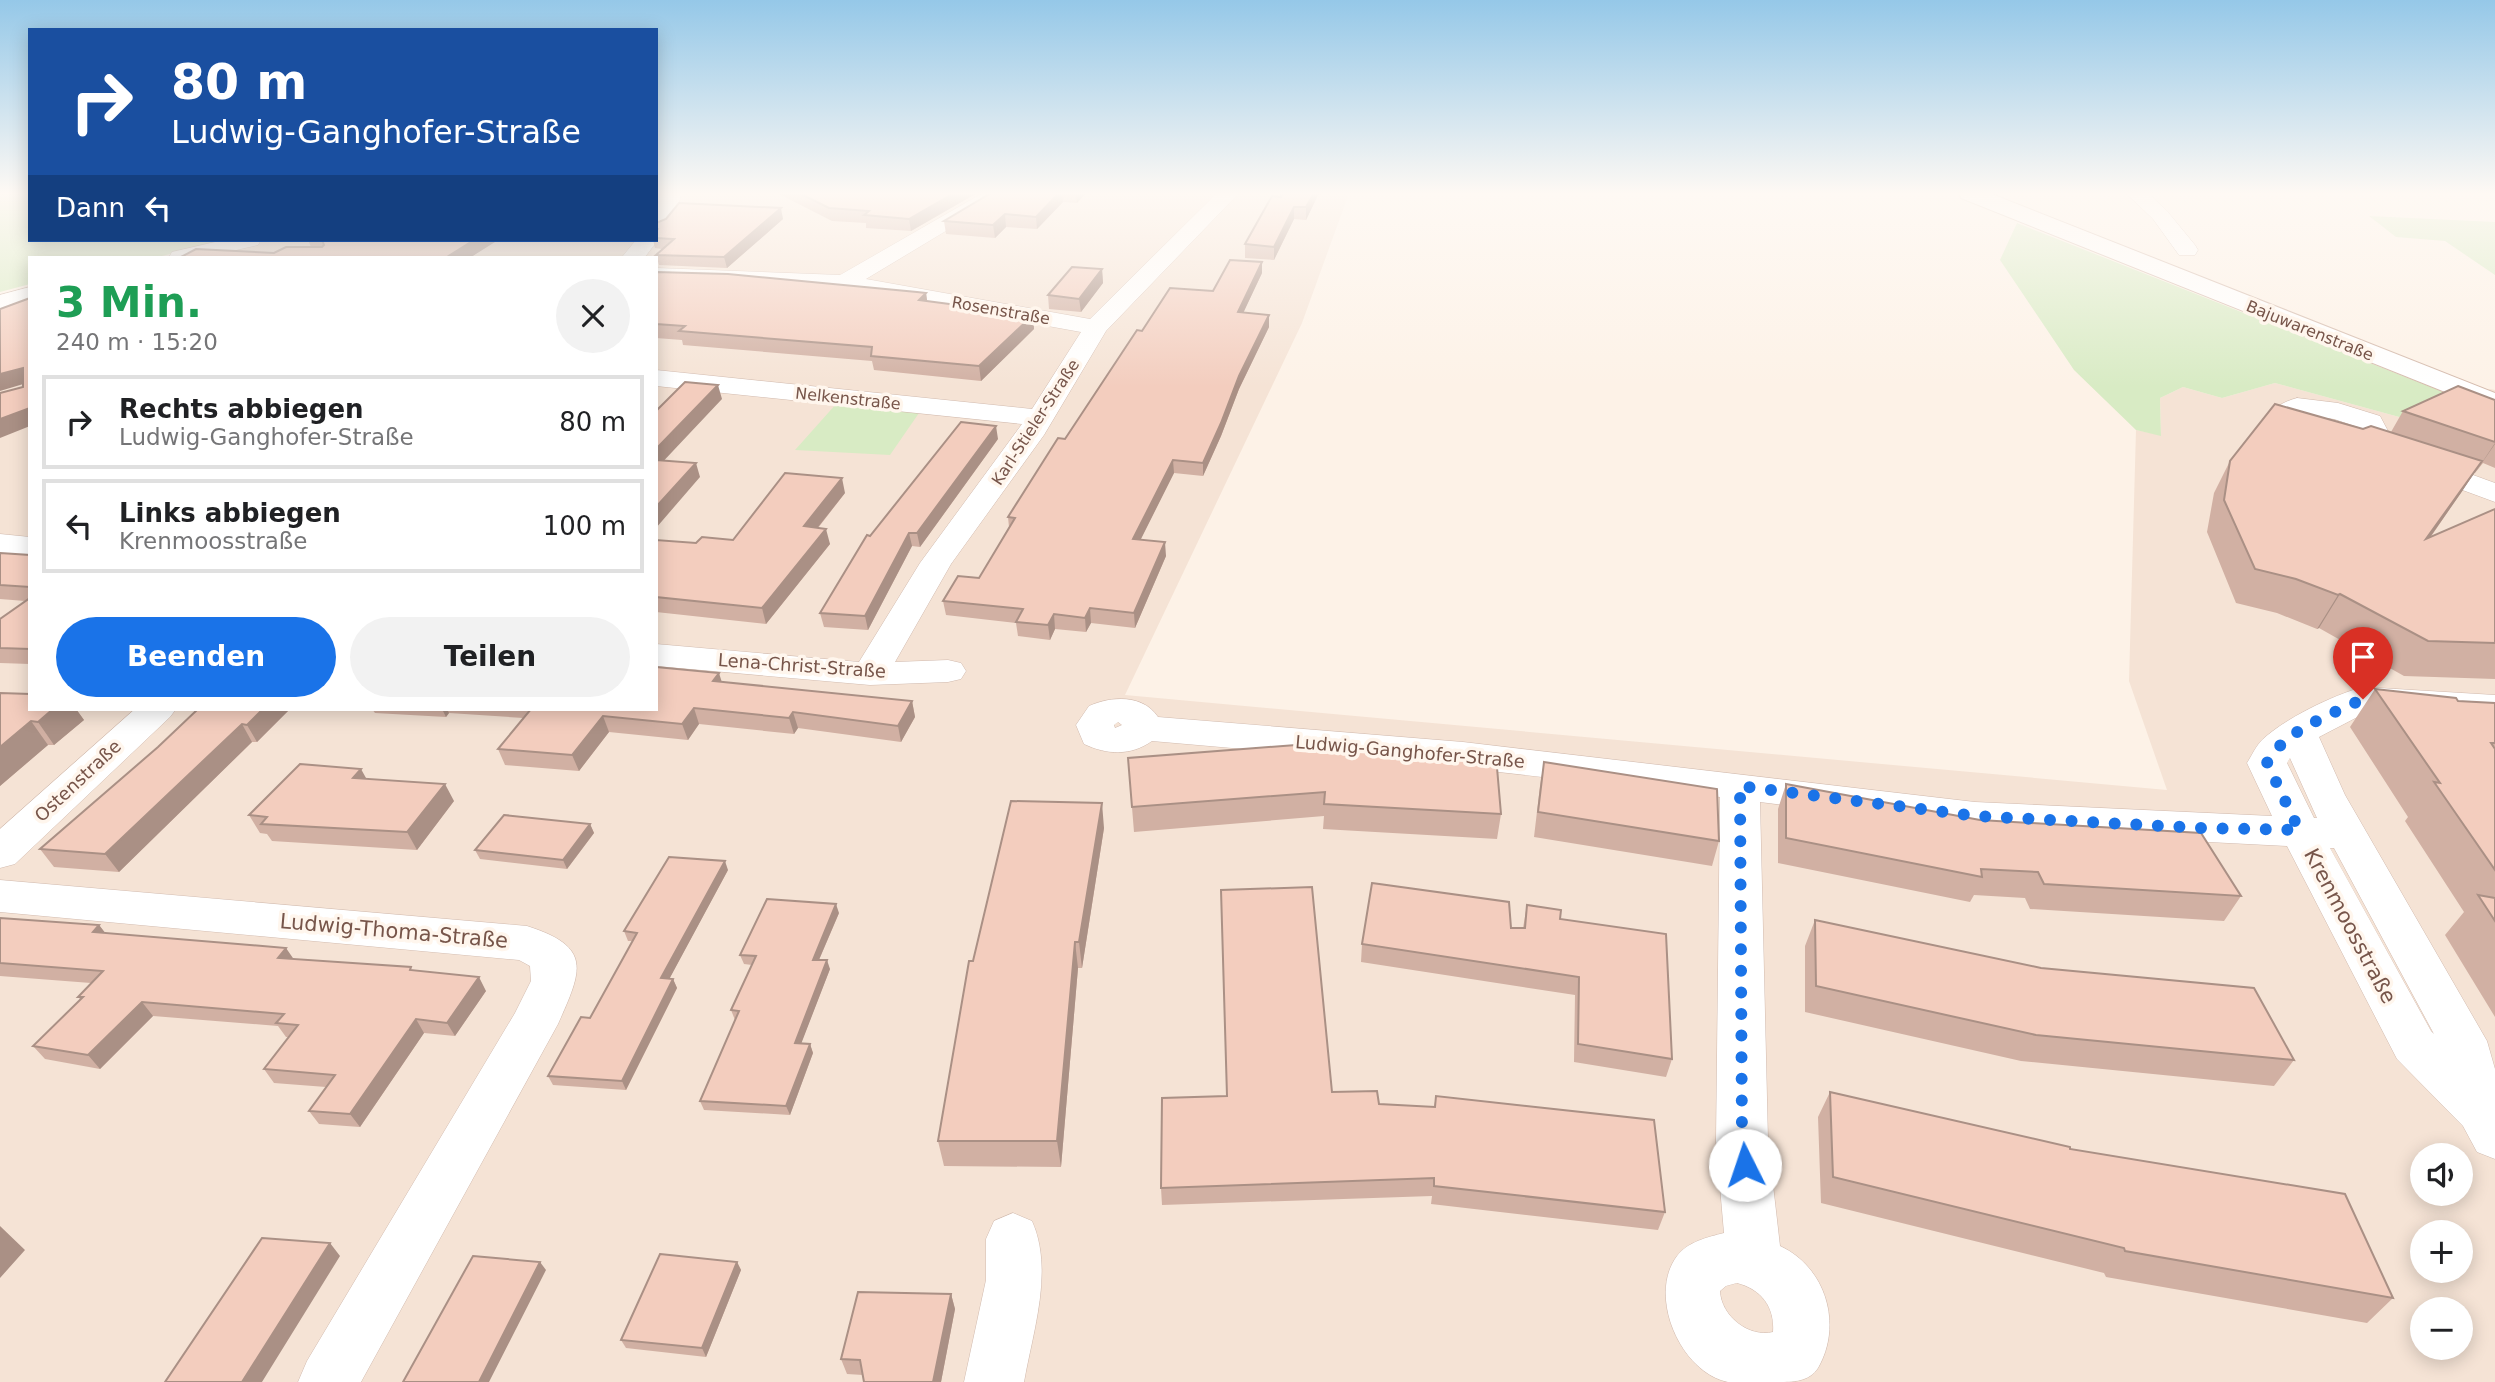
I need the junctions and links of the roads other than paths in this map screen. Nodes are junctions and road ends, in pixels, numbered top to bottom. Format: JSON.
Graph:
{"nodes":[{"id":1,"x":887,"y":257,"type":"edge"},
{"id":2,"x":1166,"y":257,"type":"edge"},
{"id":3,"x":2129,"y":257,"type":"edge"},
{"id":4,"x":658,"y":275,"type":"edge"},
{"id":5,"x":844,"y":282,"type":"junction"},
{"id":6,"x":28,"y":295,"type":"edge"},
{"id":7,"x":0,"y":302,"type":"edge"},
{"id":8,"x":1096,"y":327,"type":"junction"},
{"id":9,"x":658,"y":378,"type":"edge"},
{"id":10,"x":2495,"y":403,"type":"edge"},
{"id":11,"x":1040,"y":418,"type":"junction"},
{"id":12,"x":2381,"y":452,"type":"edge"},
{"id":13,"x":2495,"y":493,"type":"edge"},
{"id":14,"x":0,"y":544,"type":"edge"},
{"id":15,"x":28,"y":547,"type":"edge"},
{"id":16,"x":658,"y":655,"type":"edge"},
{"id":17,"x":948,"y":671,"type":"dead end"},
{"id":18,"x":870,"y":674,"type":"junction"},
{"id":19,"x":2495,"y":707,"type":"edge"},
{"id":20,"x":155,"y":711,"type":"edge"},
{"id":21,"x":1142,"y":728,"type":"dead end"},
{"id":22,"x":2298,"y":732,"type":"junction"},
{"id":23,"x":1740,"y":786,"type":"junction"},
{"id":24,"x":2299,"y":830,"type":"junction"},
{"id":25,"x":2347,"y":834,"type":"junction"},
{"id":26,"x":0,"y":853,"type":"edge"},
{"id":27,"x":0,"y":896,"type":"edge"},
{"id":28,"x":2488,"y":1123,"type":"edge"},
{"id":29,"x":1013,"y":1239,"type":"dead end"},
{"id":30,"x":1754,"y":1261,"type":"dead end"},
{"id":31,"x":328,"y":1382,"type":"edge"},
{"id":32,"x":994,"y":1382,"type":"edge"}],
"edges":[{"from":1,"to":5,"type":"street"},
{"from":2,"to":8,"type":"street","name":"Karl-Stieler-Straße"},
{"from":3,"to":10,"type":"main road","name":"Bajuwarenstraße"},
{"from":4,"to":5,"type":"street","name":"Rosenstraße"},
{"from":5,"to":8,"type":"street","name":"Rosenstraße"},
{"from":6,"to":7,"type":"street"},
{"from":8,"to":11,"type":"street","name":"Karl-Stieler-Straße"},
{"from":9,"to":11,"type":"street","name":"Nelkenstraße"},
{"from":11,"to":18,"type":"street","name":"Karl-Stieler-Straße"},
{"from":12,"to":13,"type":"street"},
{"from":14,"to":15,"type":"street"},
{"from":16,"to":18,"type":"street","name":"Lena-Christ-Straße"},
{"from":17,"to":18,"type":"street","name":"Lena-Christ-Straße"},
{"from":19,"to":22,"type":"street","name":"Krenmoosstraße"},
{"from":20,"to":26,"type":"street","name":"Ostenstraße"},
{"from":21,"to":23,"type":"street","name":"Ludwig-Ganghofer-Straße"},
{"from":22,"to":24,"type":"street","name":"Krenmoosstraße"},
{"from":22,"to":25,"type":"street","name":"Krenmoosstraße"},
{"from":23,"to":24,"type":"street","name":"Ludwig-Ganghofer-Straße"},
{"from":23,"to":30,"type":"street"},
{"from":24,"to":25,"type":"street","name":"Ludwig-Ganghofer-Straße"},
{"from":24,"to":28,"type":"street","name":"Krenmoosstraße"},
{"from":25,"to":28,"type":"street","name":"Krenmoosstraße"},
{"from":27,"to":31,"type":"street","name":"Ludwig-Thoma-Straße"},
{"from":29,"to":32,"type":"street"}]}
